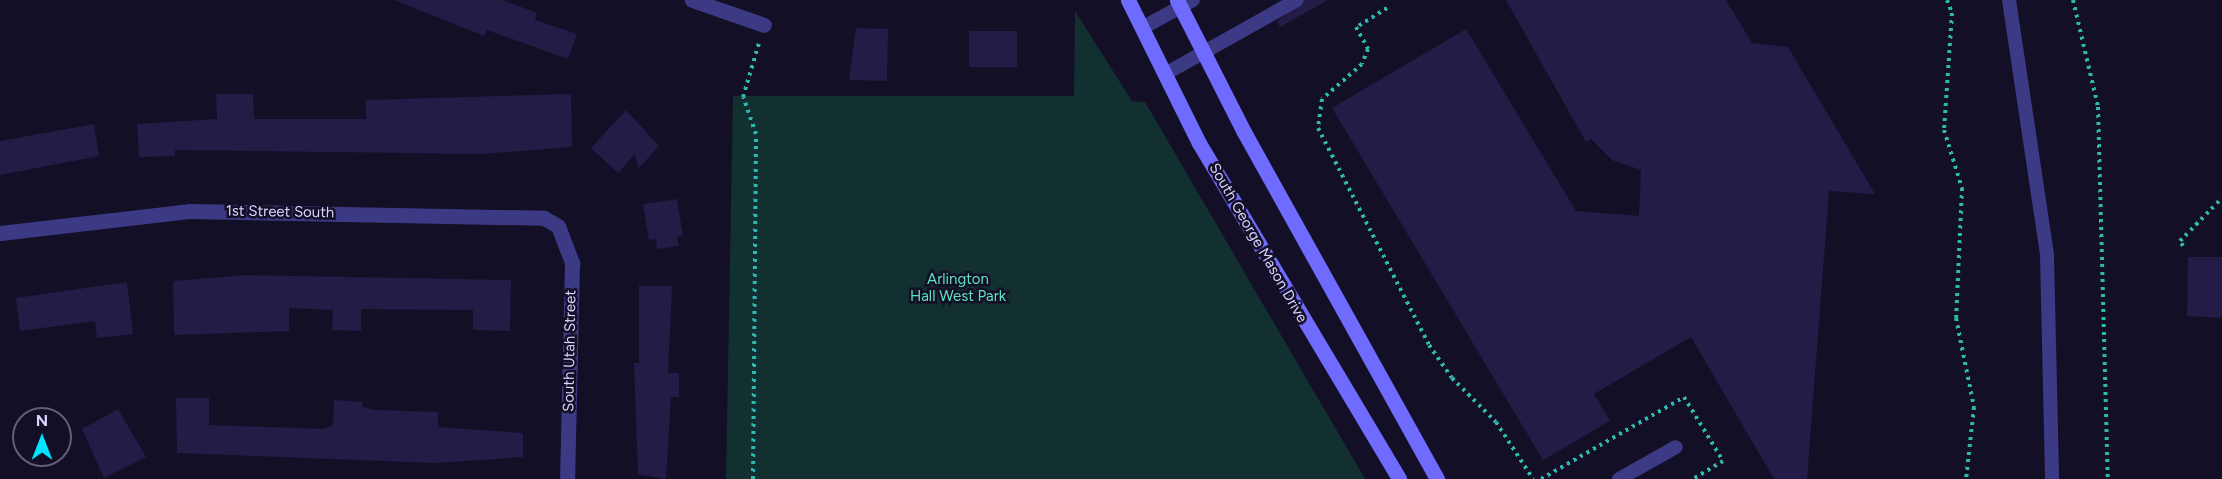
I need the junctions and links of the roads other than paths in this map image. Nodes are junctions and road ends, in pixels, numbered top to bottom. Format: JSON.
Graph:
{"nodes":[{"id":1,"x":692,"y":0,"type":"edge"},
{"id":2,"x":1128,"y":0,"type":"edge"},
{"id":3,"x":1297,"y":0,"type":"edge"},
{"id":4,"x":2009,"y":0,"type":"edge"},
{"id":5,"x":1184,"y":2,"type":"edge"},
{"id":6,"x":764,"y":26,"type":"road end"},
{"id":7,"x":1142,"y":28,"type":"junction"},
{"id":8,"x":1204,"y":54,"type":"junction"},
{"id":9,"x":1165,"y":74,"type":"junction"},
{"id":10,"x":558,"y":226,"type":"joint"},
{"id":11,"x":0,"y":233,"type":"edge"},
{"id":12,"x":1676,"y":447,"type":"dead end"},
{"id":13,"x":567,"y":479,"type":"edge"},
{"id":14,"x":1399,"y":479,"type":"edge"},
{"id":15,"x":1437,"y":479,"type":"edge"},
{"id":16,"x":1619,"y":479,"type":"edge"},
{"id":17,"x":2052,"y":479,"type":"edge"}],
"edges":[{"from":1,"to":6,"type":"street"},
{"from":2,"to":7,"type":"main road","name":"South George Mason Drive"},
{"from":3,"to":8,"type":"lane"},
{"from":4,"to":17,"type":"lane"},
{"from":5,"to":7,"type":"lane"},
{"from":5,"to":8,"type":"main road"},
{"from":7,"to":9,"type":"main road","name":"South George Mason Drive"},
{"from":8,"to":9,"type":"lane"},
{"from":8,"to":15,"type":"main road"},
{"from":9,"to":14,"type":"main road","name":"South George Mason Drive"},
{"from":10,"to":11,"type":"street","name":"1st Street South"},
{"from":10,"to":13,"type":"street","name":"South Utah Street"},
{"from":12,"to":16,"type":"lane"}]}
